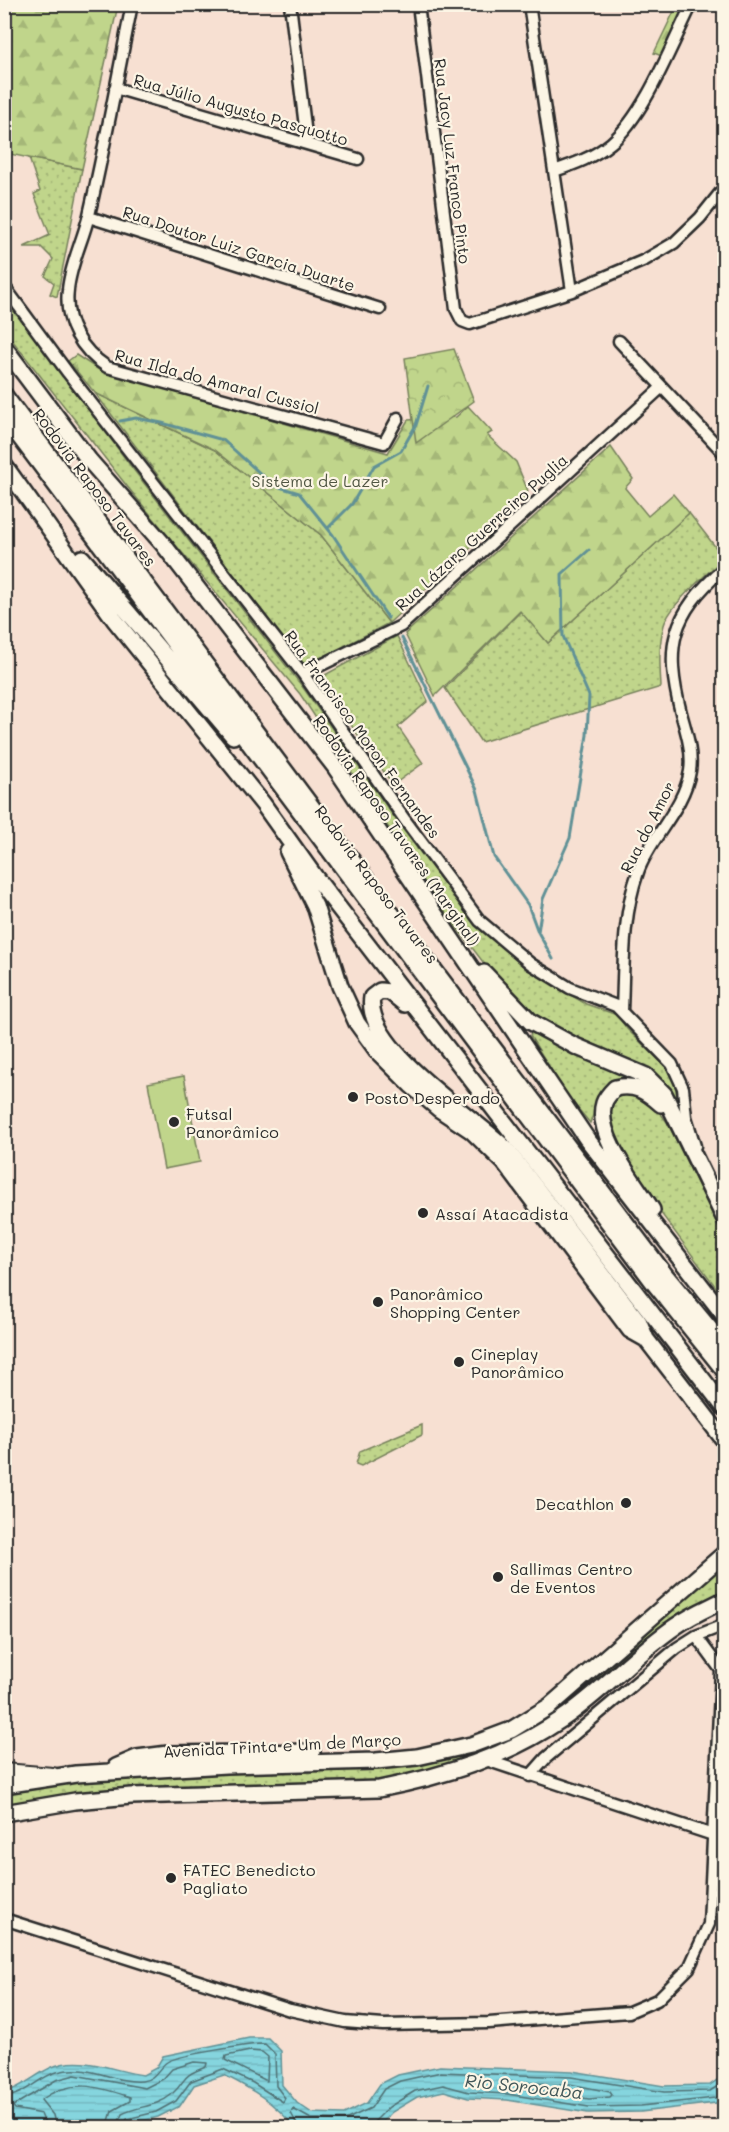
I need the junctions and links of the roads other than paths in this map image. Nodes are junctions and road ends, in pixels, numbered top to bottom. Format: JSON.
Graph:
{"nodes":[{"id":1,"x":132,"y":4,"type":"edge"},
{"id":2,"x":418,"y":4,"type":"edge"},
{"id":3,"x":529,"y":4,"type":"edge"},
{"id":4,"x":692,"y":4,"type":"edge"},
{"id":5,"x":289,"y":5,"type":"edge"},
{"id":6,"x":115,"y":88,"type":"junction"},
{"id":7,"x":307,"y":143,"type":"junction"},
{"id":8,"x":358,"y":159,"type":"dead end"},
{"id":9,"x":554,"y":171,"type":"junction"},
{"id":10,"x":724,"y":188,"type":"edge"},
{"id":11,"x":89,"y":217,"type":"junction"},
{"id":12,"x":4,"y":286,"type":"edge"},
{"id":13,"x":572,"y":291,"type":"junction"},
{"id":14,"x":380,"y":309,"type":"dead end"},
{"id":15,"x":619,"y":341,"type":"dead end"},
{"id":16,"x":4,"y":348,"type":"edge"},
{"id":17,"x":662,"y":387,"type":"junction"},
{"id":18,"x":4,"y":395,"type":"edge"},
{"id":19,"x":4,"y":416,"type":"edge"},
{"id":20,"x":398,"y":418,"type":"dead end"},
{"id":21,"x":724,"y":453,"type":"edge"},
{"id":22,"x":4,"y":465,"type":"edge"},
{"id":23,"x":27,"y":498,"type":"junction"},
{"id":24,"x":724,"y":568,"type":"edge"},
{"id":25,"x":303,"y":674,"type":"junction"},
{"id":26,"x":275,"y":778,"type":"junction"},
{"id":27,"x":263,"y":804,"type":"junction"},
{"id":28,"x":426,"y":900,"type":"junction"},
{"id":29,"x":622,"y":1011,"type":"junction"},
{"id":30,"x":496,"y":1112,"type":"junction"},
{"id":31,"x":694,"y":1154,"type":"junction"},
{"id":32,"x":702,"y":1169,"type":"junction"},
{"id":33,"x":724,"y":1217,"type":"edge"},
{"id":34,"x":704,"y":1291,"type":"junction"},
{"id":35,"x":724,"y":1315,"type":"edge"},
{"id":36,"x":646,"y":1339,"type":"junction"},
{"id":37,"x":724,"y":1346,"type":"edge"},
{"id":38,"x":724,"y":1370,"type":"edge"},
{"id":39,"x":724,"y":1407,"type":"edge"},
{"id":40,"x":724,"y":1440,"type":"edge"},
{"id":41,"x":723,"y":1552,"type":"edge"},
{"id":42,"x":724,"y":1600,"type":"edge"},
{"id":43,"x":724,"y":1625,"type":"edge"},
{"id":44,"x":696,"y":1636,"type":"junction"},
{"id":45,"x":723,"y":1667,"type":"edge"},
{"id":46,"x":417,"y":1756,"type":"junction"},
{"id":47,"x":486,"y":1760,"type":"junction"},
{"id":48,"x":4,"y":1770,"type":"edge"},
{"id":49,"x":104,"y":1772,"type":"junction"},
{"id":50,"x":69,"y":1775,"type":"junction"},
{"id":51,"x":530,"y":1776,"type":"junction"},
{"id":52,"x":4,"y":1785,"type":"edge"},
{"id":53,"x":4,"y":1813,"type":"edge"},
{"id":54,"x":713,"y":1835,"type":"junction"},
{"id":55,"x":4,"y":1919,"type":"edge"}],
"edges":[{"from":1,"to":6,"type":"street","name":"Rua Ilda do Amaral Cussiol"},
{"from":2,"to":13,"type":"street","name":"Rua Jacy Luz Franco Pinto"},
{"from":3,"to":9,"type":"street"},
{"from":4,"to":9,"type":"street"},
{"from":5,"to":7,"type":"street"},
{"from":6,"to":7,"type":"street","name":"Rua Júlio Augusto Pasquotto"},
{"from":6,"to":11,"type":"street","name":"Rua Ilda do Amaral Cussiol"},
{"from":7,"to":8,"type":"street","name":"Rua Júlio Augusto Pasquotto"},
{"from":9,"to":13,"type":"street"},
{"from":10,"to":13,"type":"street"},
{"from":11,"to":14,"type":"street","name":"Rua Doutor Luiz Garcia Duarte"},
{"from":11,"to":20,"type":"street","name":"Rua Ilda do Amaral Cussiol"},
{"from":12,"to":25,"type":"street","name":"Rua Francisco Moron Fernandes"},
{"from":15,"to":17,"type":"street"},
{"from":16,"to":28,"type":"highway","name":"Rodovia Raposo Tavares (Marginal)"},
{"from":17,"to":21,"type":"street"},
{"from":17,"to":25,"type":"street","name":"Rua Lázaro Guerreiro Puglia"},
{"from":18,"to":37,"type":"highway","name":"Rodovia Raposo Tavares"},
{"from":19,"to":26,"type":"highway","name":"Rodovia Raposo Tavares"},
{"from":22,"to":23,"type":"highway"},
{"from":23,"to":26,"type":"highway"},
{"from":23,"to":27,"type":"highway"},
{"from":24,"to":29,"type":"street","name":"Rua do Amor"},
{"from":25,"to":29,"type":"street","name":"Rua Francisco Moron Fernandes"},
{"from":26,"to":38,"type":"highway","name":"Rodovia Raposo Tavares"},
{"from":27,"to":30,"type":"highway"},
{"from":27,"to":36,"type":"highway"},
{"from":28,"to":31,"type":"highway"},
{"from":28,"to":34,"type":"highway","name":"Rodovia Raposo Tavares (Marginal)"},
{"from":29,"to":32,"type":"street","name":"Rua Francisco Moron Fernandes"},
{"from":30,"to":36,"type":"highway"},
{"from":30,"to":39,"type":"highway"},
{"from":31,"to":32,"type":"highway"},
{"from":31,"to":34,"type":"highway"},
{"from":32,"to":33,"type":"highway"},
{"from":34,"to":35,"type":"highway","name":"Rodovia Raposo Tavares (Marginal)"},
{"from":36,"to":40,"type":"highway"},
{"from":41,"to":46,"type":"highway","name":"Avenida Trinta e Um de Março"},
{"from":42,"to":47,"type":"highway"},
{"from":43,"to":44,"type":"street"},
{"from":44,"to":45,"type":"street"},
{"from":44,"to":51,"type":"street"},
{"from":45,"to":54,"type":"street"},
{"from":46,"to":49,"type":"highway","name":"Avenida Trinta e Um de Março"},
{"from":46,"to":49,"type":"highway"},
{"from":47,"to":51,"type":"street"},
{"from":47,"to":53,"type":"highway"},
{"from":48,"to":50,"type":"main road"},
{"from":49,"to":50,"type":"highway","name":"Avenida Trinta e Um de Março"},
{"from":50,"to":52,"type":"highway","name":"Avenida Trinta e Um de Março"},
{"from":51,"to":54,"type":"street"},
{"from":54,"to":55,"type":"street"}]}
